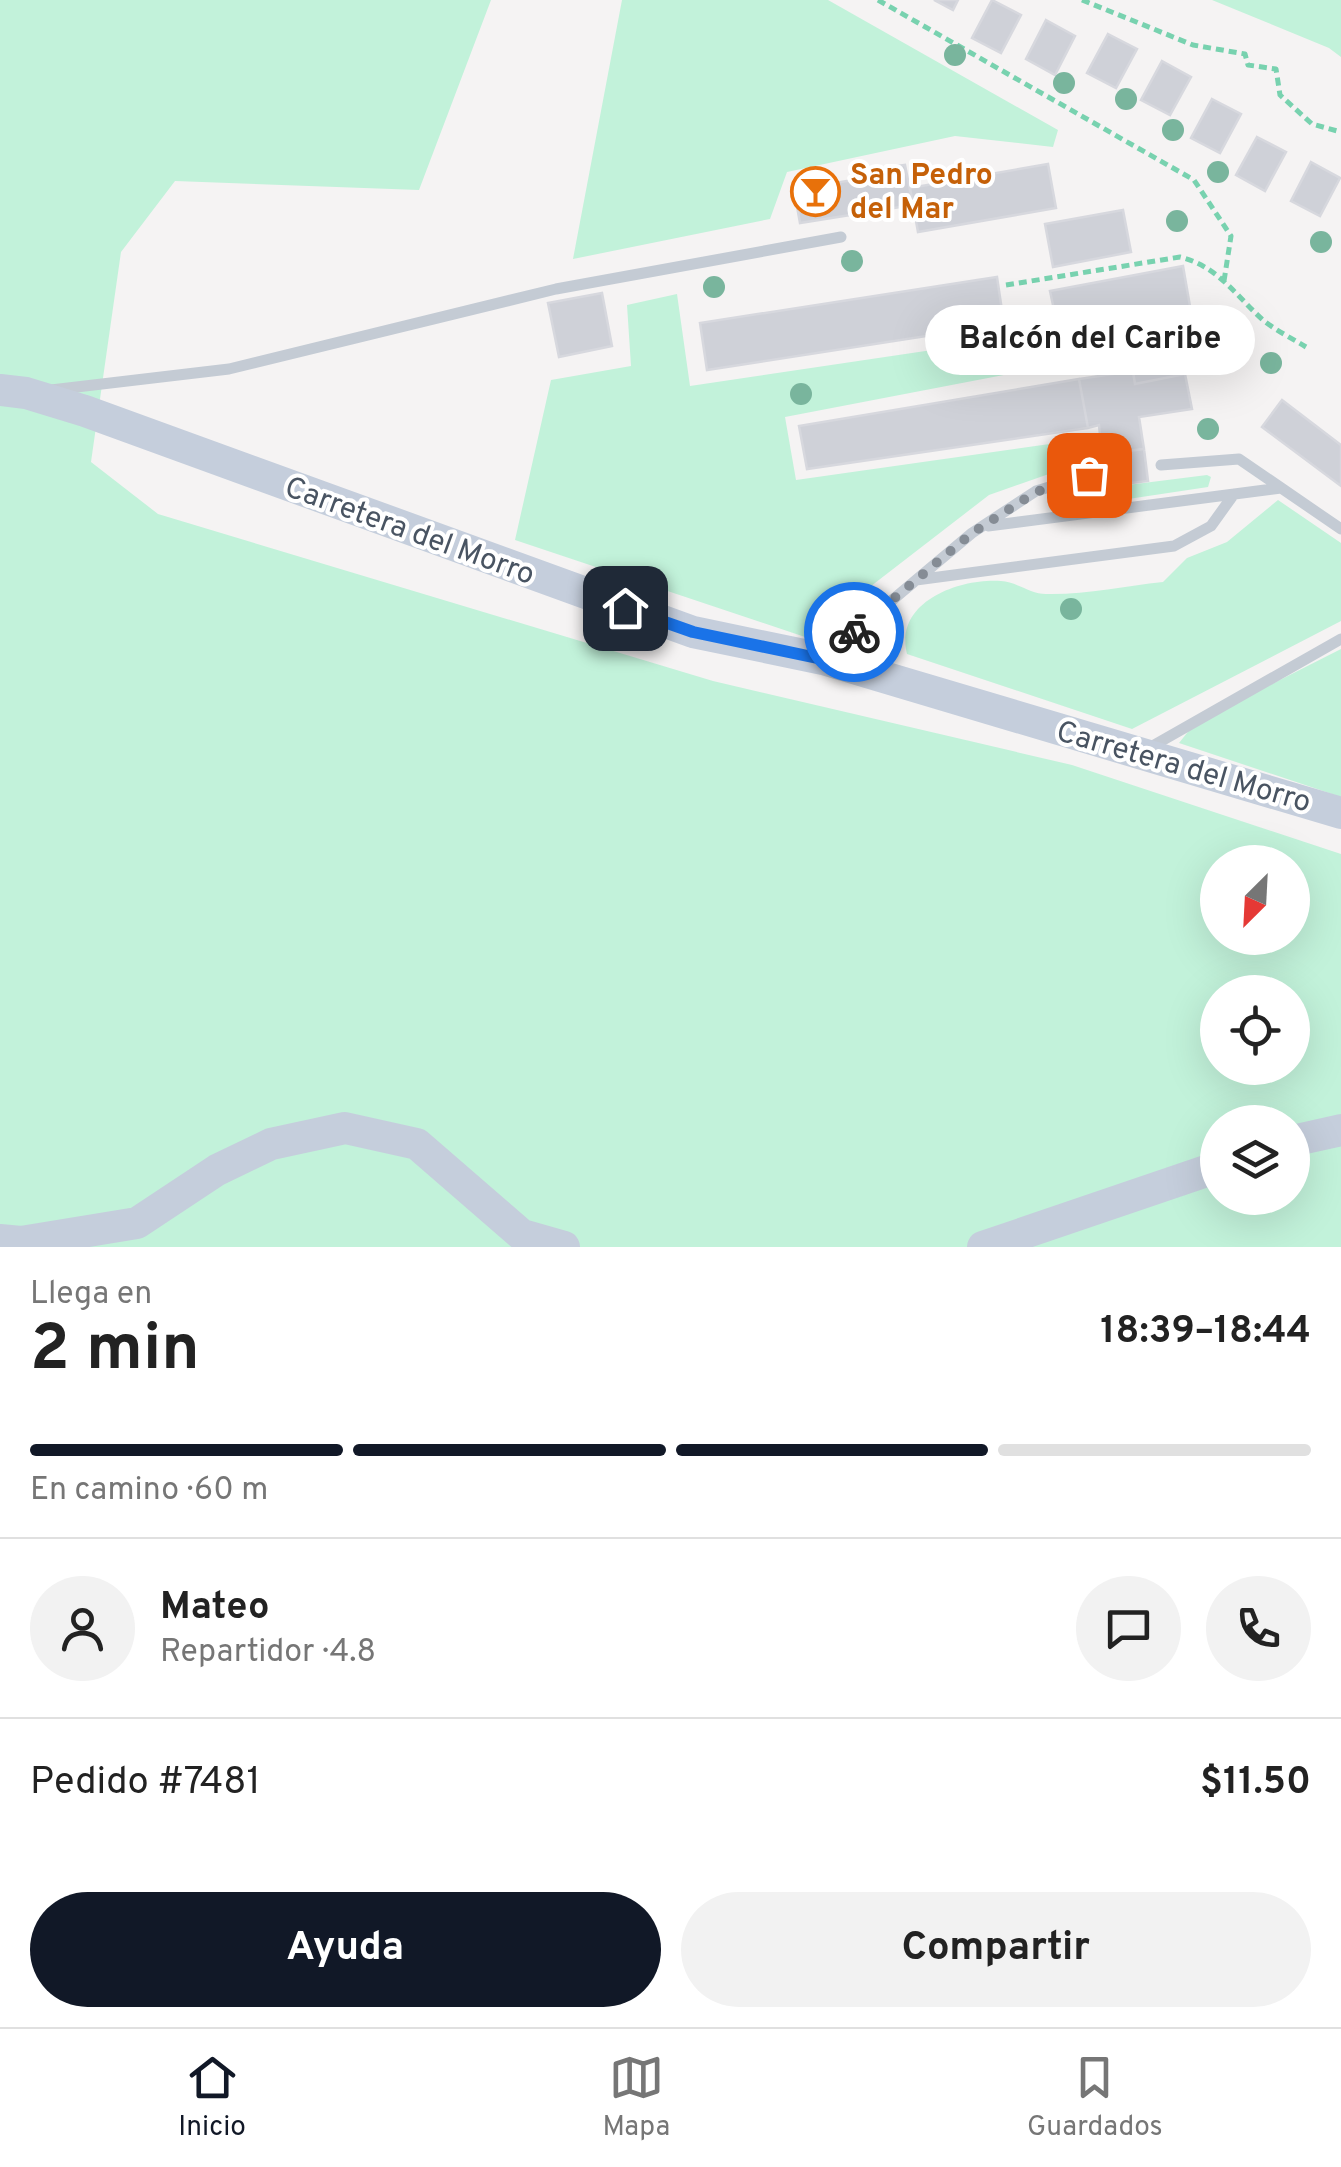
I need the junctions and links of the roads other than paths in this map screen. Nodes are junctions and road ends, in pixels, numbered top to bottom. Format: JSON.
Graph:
{"nodes":[{"id":1,"x":841,"y":237,"type":"dead end"},
{"id":2,"x":13,"y":392,"type":"edge"},
{"id":3,"x":1161,"y":465,"type":"dead end"},
{"id":4,"x":1089,"y":475,"type":"dead end"},
{"id":5,"x":1282,"y":488,"type":"junction"},
{"id":6,"x":1234,"y":494,"type":"junction"},
{"id":7,"x":981,"y":527,"type":"junction"},
{"id":8,"x":1341,"y":529,"type":"edge"},
{"id":9,"x":916,"y":580,"type":"junction"},
{"id":10,"x":1341,"y":639,"type":"edge"},
{"id":11,"x":822,"y":659,"type":"junction"},
{"id":12,"x":1138,"y":754,"type":"junction"},
{"id":13,"x":1341,"y":812,"type":"edge"},
{"id":14,"x":1341,"y":1130,"type":"edge"},
{"id":15,"x":1310,"y":1137,"type":"edge"},
{"id":16,"x":1200,"y":1173,"type":"edge"},
{"id":17,"x":0,"y":1240,"type":"edge"},
{"id":18,"x":564,"y":1247,"type":"edge"},
{"id":19,"x":982,"y":1247,"type":"edge"}],
"edges":[{"from":1,"to":2,"type":"lane"},
{"from":2,"to":11,"type":"main road","name":"Carretera del Morro"},
{"from":3,"to":5,"type":"lane"},
{"from":4,"to":7,"type":"lane"},
{"from":5,"to":6,"type":"lane"},
{"from":5,"to":8,"type":"lane"},
{"from":6,"to":7,"type":"lane"},
{"from":6,"to":9,"type":"lane"},
{"from":7,"to":9,"type":"lane"},
{"from":9,"to":11,"type":"lane"},
{"from":10,"to":12,"type":"lane"},
{"from":11,"to":12,"type":"main road","name":"Carretera del Morro"},
{"from":12,"to":13,"type":"main road","name":"Carretera del Morro"},
{"from":14,"to":15,"type":"main road"},
{"from":16,"to":19,"type":"main road"},
{"from":17,"to":18,"type":"main road"}]}
